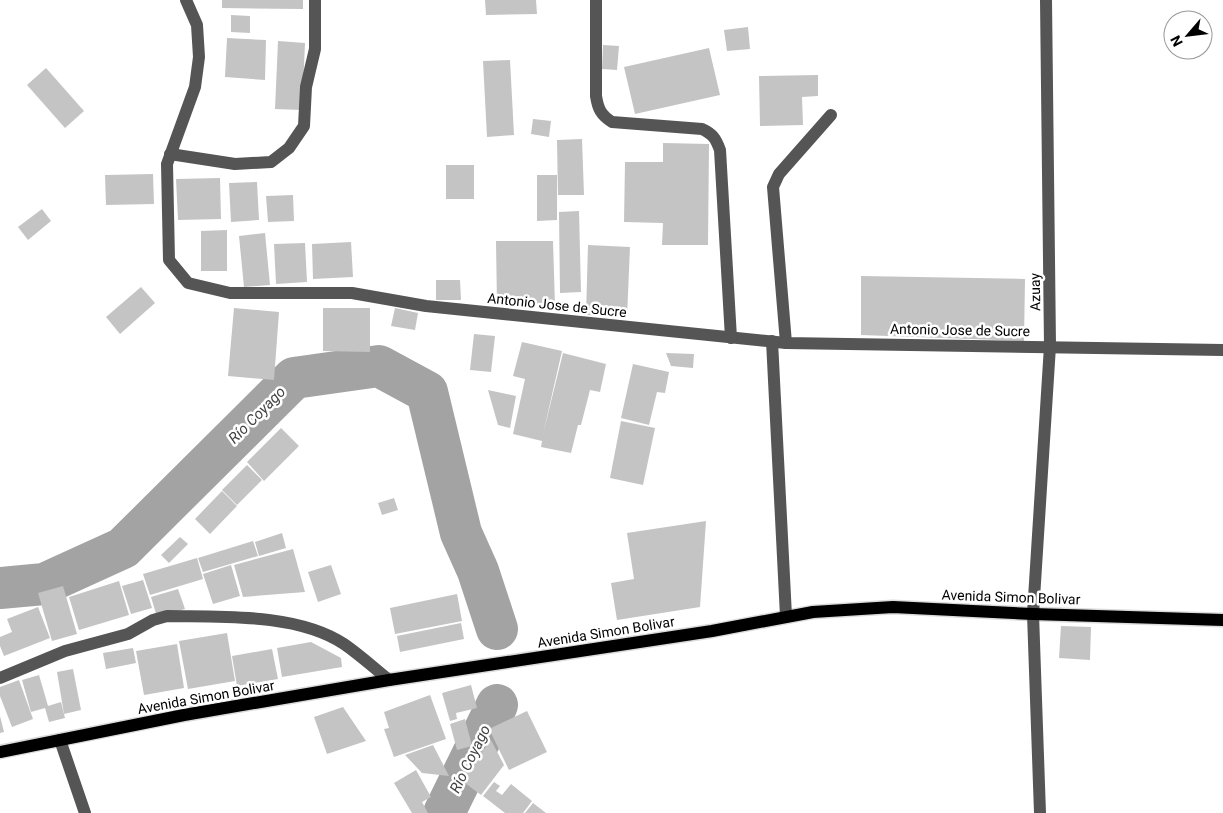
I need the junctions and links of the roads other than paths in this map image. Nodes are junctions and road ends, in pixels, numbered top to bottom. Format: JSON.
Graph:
{"nodes":[{"id":1,"x":186,"y":0,"type":"edge"},
{"id":2,"x":316,"y":0,"type":"edge"},
{"id":3,"x":596,"y":0,"type":"edge"},
{"id":4,"x":1046,"y":0,"type":"edge"},
{"id":5,"x":831,"y":115,"type":"dead end"},
{"id":6,"x":170,"y":154,"type":"junction"},
{"id":7,"x":731,"y":338,"type":"junction"},
{"id":8,"x":772,"y":341,"type":"junction"},
{"id":9,"x":786,"y":343,"type":"junction"},
{"id":10,"x":1050,"y":346,"type":"junction"},
{"id":11,"x":1223,"y":350,"type":"edge"},
{"id":12,"x":1033,"y":614,"type":"junction"},
{"id":13,"x":786,"y":616,"type":"junction"},
{"id":14,"x":1223,"y":620,"type":"edge"},
{"id":15,"x":0,"y":678,"type":"edge"},
{"id":16,"x":389,"y":680,"type":"junction"},
{"id":17,"x":60,"y":740,"type":"junction"},
{"id":18,"x":0,"y":752,"type":"edge"},
{"id":19,"x":85,"y":813,"type":"edge"},
{"id":20,"x":1040,"y":813,"type":"edge"}],
"edges":[{"from":1,"to":6,"type":"street","name":"Antonio Jose de Sucre"},
{"from":2,"to":6,"type":"street"},
{"from":3,"to":7,"type":"street"},
{"from":4,"to":10,"type":"street","name":"Azuay"},
{"from":5,"to":9,"type":"street"},
{"from":6,"to":7,"type":"street","name":"Antonio Jose de Sucre"},
{"from":7,"to":8,"type":"street","name":"Antonio Jose de Sucre"},
{"from":8,"to":9,"type":"street","name":"Antonio Jose de Sucre"},
{"from":8,"to":13,"type":"street"},
{"from":9,"to":10,"type":"street","name":"Antonio Jose de Sucre"},
{"from":10,"to":11,"type":"street","name":"Antonio Jose de Sucre"},
{"from":10,"to":12,"type":"street","name":"Azuay"},
{"from":12,"to":13,"type":"main road","name":"Avenida Simon Bolivar"},
{"from":12,"to":14,"type":"main road","name":"Avenida Simon Bolivar"},
{"from":12,"to":20,"type":"street","name":"Azuay"},
{"from":13,"to":16,"type":"main road","name":"Avenida Simon Bolivar"},
{"from":15,"to":16,"type":"street"},
{"from":16,"to":17,"type":"main road","name":"Avenida Simon Bolivar"},
{"from":17,"to":18,"type":"main road","name":"Avenida Simon Bolivar"},
{"from":17,"to":19,"type":"street"}]}
